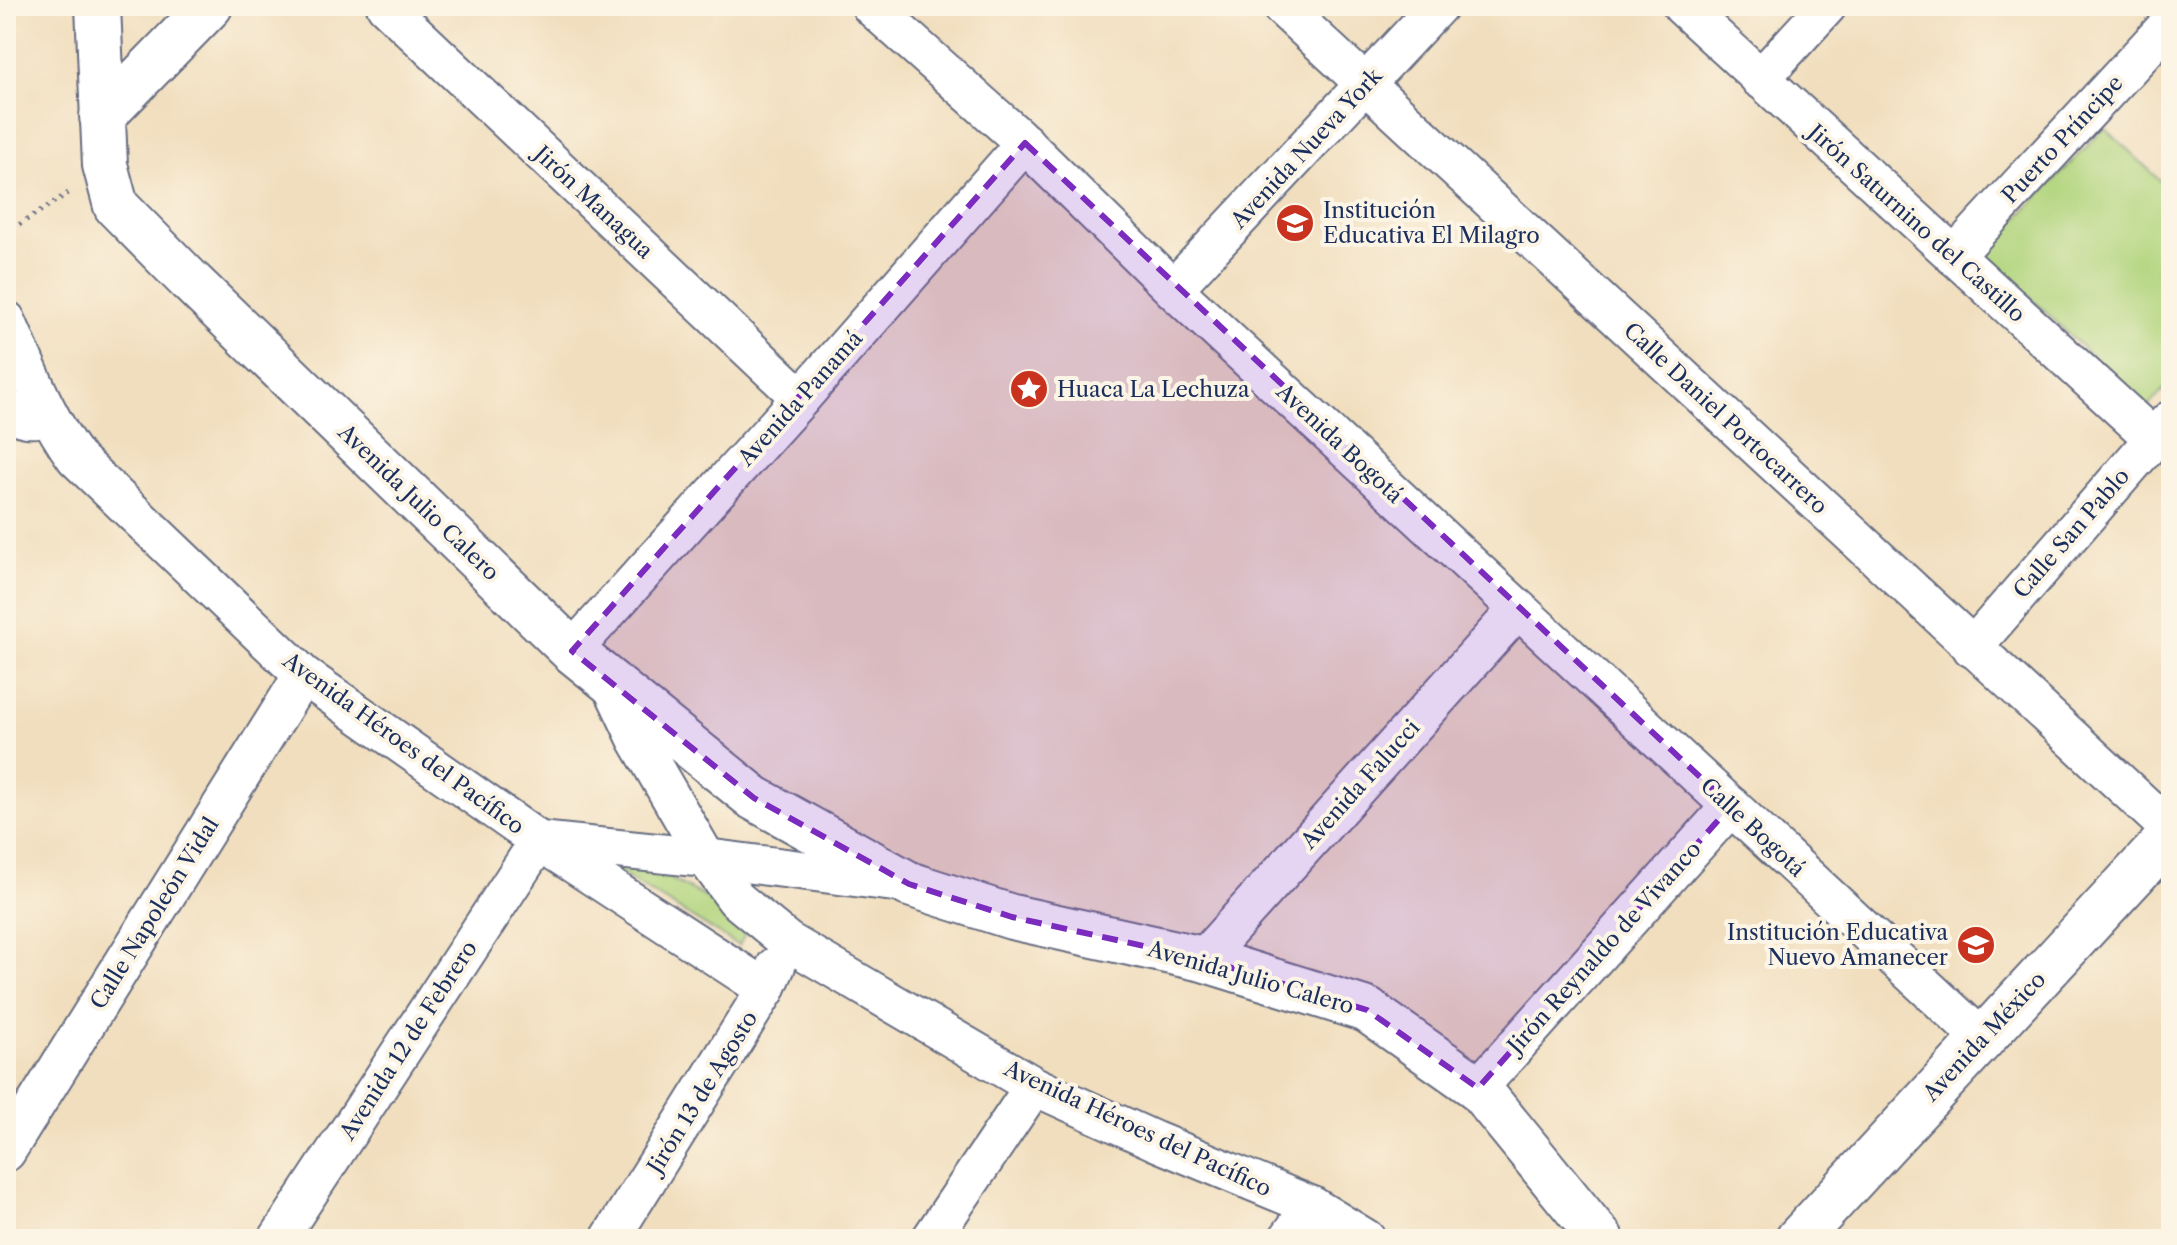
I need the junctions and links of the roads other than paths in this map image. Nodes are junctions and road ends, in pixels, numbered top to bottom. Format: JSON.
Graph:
{"nodes":[{"id":1,"x":98,"y":6,"type":"edge"},
{"id":2,"x":210,"y":6,"type":"edge"},
{"id":3,"x":386,"y":6,"type":"edge"},
{"id":4,"x":871,"y":6,"type":"edge"},
{"id":5,"x":1281,"y":6,"type":"edge"},
{"id":6,"x":1438,"y":6,"type":"edge"},
{"id":7,"x":1682,"y":6,"type":"edge"},
{"id":8,"x":1827,"y":6,"type":"edge"},
{"id":9,"x":2171,"y":22,"type":"edge"},
{"id":10,"x":1760,"y":79,"type":"junction"},
{"id":11,"x":1366,"y":83,"type":"junction"},
{"id":12,"x":102,"y":117,"type":"junction"},
{"id":13,"x":1021,"y":140,"type":"junction"},
{"id":14,"x":1954,"y":256,"type":"junction"},
{"id":15,"x":1173,"y":289,"type":"junction"},
{"id":16,"x":6,"y":320,"type":"edge"},
{"id":17,"x":801,"y":398,"type":"junction"},
{"id":18,"x":6,"y":409,"type":"edge"},
{"id":19,"x":49,"y":415,"type":"junction"},
{"id":20,"x":2162,"y":428,"type":"edge"},
{"id":21,"x":1522,"y":612,"type":"junction"},
{"id":22,"x":1972,"y":648,"type":"junction"},
{"id":23,"x":572,"y":651,"type":"junction"},
{"id":24,"x":303,"y":675,"type":"junction"},
{"id":25,"x":611,"y":684,"type":"junction"},
{"id":26,"x":1731,"y":806,"type":"junction"},
{"id":27,"x":2171,"y":832,"type":"edge"},
{"id":28,"x":539,"y":841,"type":"junction"},
{"id":29,"x":706,"y":858,"type":"junction"},
{"id":30,"x":909,"y":884,"type":"junction"},
{"id":31,"x":787,"y":941,"type":"junction"},
{"id":32,"x":1203,"y":959,"type":"junction"},
{"id":33,"x":766,"y":989,"type":"junction"},
{"id":34,"x":1981,"y":1038,"type":"junction"},
{"id":35,"x":1034,"y":1086,"type":"junction"},
{"id":36,"x":1478,"y":1088,"type":"junction"},
{"id":37,"x":7,"y":1147,"type":"edge"},
{"id":38,"x":1312,"y":1206,"type":"junction"},
{"id":39,"x":278,"y":1239,"type":"edge"},
{"id":40,"x":610,"y":1239,"type":"edge"},
{"id":41,"x":931,"y":1239,"type":"edge"},
{"id":42,"x":1288,"y":1239,"type":"edge"},
{"id":43,"x":1366,"y":1239,"type":"edge"},
{"id":44,"x":1601,"y":1239,"type":"edge"},
{"id":45,"x":1798,"y":1239,"type":"edge"}],
"edges":[{"from":1,"to":12,"type":"street","name":"Avenida Julio Calero"},
{"from":2,"to":12,"type":"street"},
{"from":3,"to":17,"type":"street","name":"Jirón Managua"},
{"from":4,"to":13,"type":"street"},
{"from":5,"to":11,"type":"street","name":"Calle Daniel Portocarrero"},
{"from":6,"to":11,"type":"street","name":"Avenida Nueva York"},
{"from":7,"to":10,"type":"street","name":"Jirón Saturnino del Castillo"},
{"from":8,"to":10,"type":"street"},
{"from":9,"to":14,"type":"street","name":"Puerto Príncipe"},
{"from":10,"to":14,"type":"street","name":"Jirón Saturnino del Castillo"},
{"from":11,"to":15,"type":"street","name":"Avenida Nueva York"},
{"from":11,"to":22,"type":"street","name":"Calle Daniel Portocarrero"},
{"from":12,"to":23,"type":"street","name":"Avenida Julio Calero"},
{"from":13,"to":15,"type":"street","name":"Avenida Bogotá"},
{"from":13,"to":17,"type":"street","name":"Avenida Panamá"},
{"from":14,"to":20,"type":"street","name":"Jirón Saturnino del Castillo"},
{"from":15,"to":21,"type":"street","name":"Avenida Bogotá"},
{"from":16,"to":19,"type":"street","name":"Avenida Héroes del Pacífico"},
{"from":17,"to":23,"type":"street","name":"Avenida Panamá"},
{"from":18,"to":19,"type":"street"},
{"from":19,"to":24,"type":"street","name":"Avenida Héroes del Pacífico"},
{"from":20,"to":22,"type":"street","name":"Calle San Pablo"},
{"from":21,"to":26,"type":"street","name":"Calle Bogotá"},
{"from":21,"to":32,"type":"street","name":"Avenida Falucci"},
{"from":22,"to":27,"type":"street","name":"Calle Daniel Portocarrero"},
{"from":23,"to":25,"type":"street","name":"Avenida Julio Calero"},
{"from":24,"to":28,"type":"street","name":"Avenida Héroes del Pacífico"},
{"from":24,"to":37,"type":"street","name":"Calle Napoleón Vidal"},
{"from":25,"to":29,"type":"street","name":"Avenida Héroes del Pacífico"},
{"from":25,"to":30,"type":"street","name":"Avenida Julio Calero"},
{"from":26,"to":34,"type":"street","name":"Calle Bogotá"},
{"from":26,"to":36,"type":"street","name":"Jirón Reynaldo de Vivanco"},
{"from":27,"to":34,"type":"street","name":"Avenida México"},
{"from":28,"to":29,"type":"street","name":"Avenida Julio Calero"},
{"from":28,"to":33,"type":"street","name":"Avenida Héroes del Pacífico"},
{"from":28,"to":39,"type":"street","name":"Avenida 12 de Febrero"},
{"from":29,"to":30,"type":"street","name":"Avenida Julio Calero"},
{"from":29,"to":31,"type":"street","name":"Avenida Héroes del Pacífico"},
{"from":30,"to":32,"type":"street","name":"Avenida Julio Calero"},
{"from":31,"to":33,"type":"street","name":"Jirón 13 de Agosto"},
{"from":31,"to":35,"type":"street","name":"Avenida Héroes del Pacífico"},
{"from":32,"to":36,"type":"street","name":"Avenida Julio Calero"},
{"from":33,"to":40,"type":"street","name":"Jirón 13 de Agosto"},
{"from":34,"to":45,"type":"street","name":"Avenida México"},
{"from":35,"to":38,"type":"street","name":"Avenida Héroes del Pacífico"},
{"from":35,"to":41,"type":"street"},
{"from":36,"to":44,"type":"street","name":"Avenida Julio Calero"},
{"from":38,"to":42,"type":"street"},
{"from":38,"to":43,"type":"street","name":"Avenida Héroes del Pacífico"}]}
